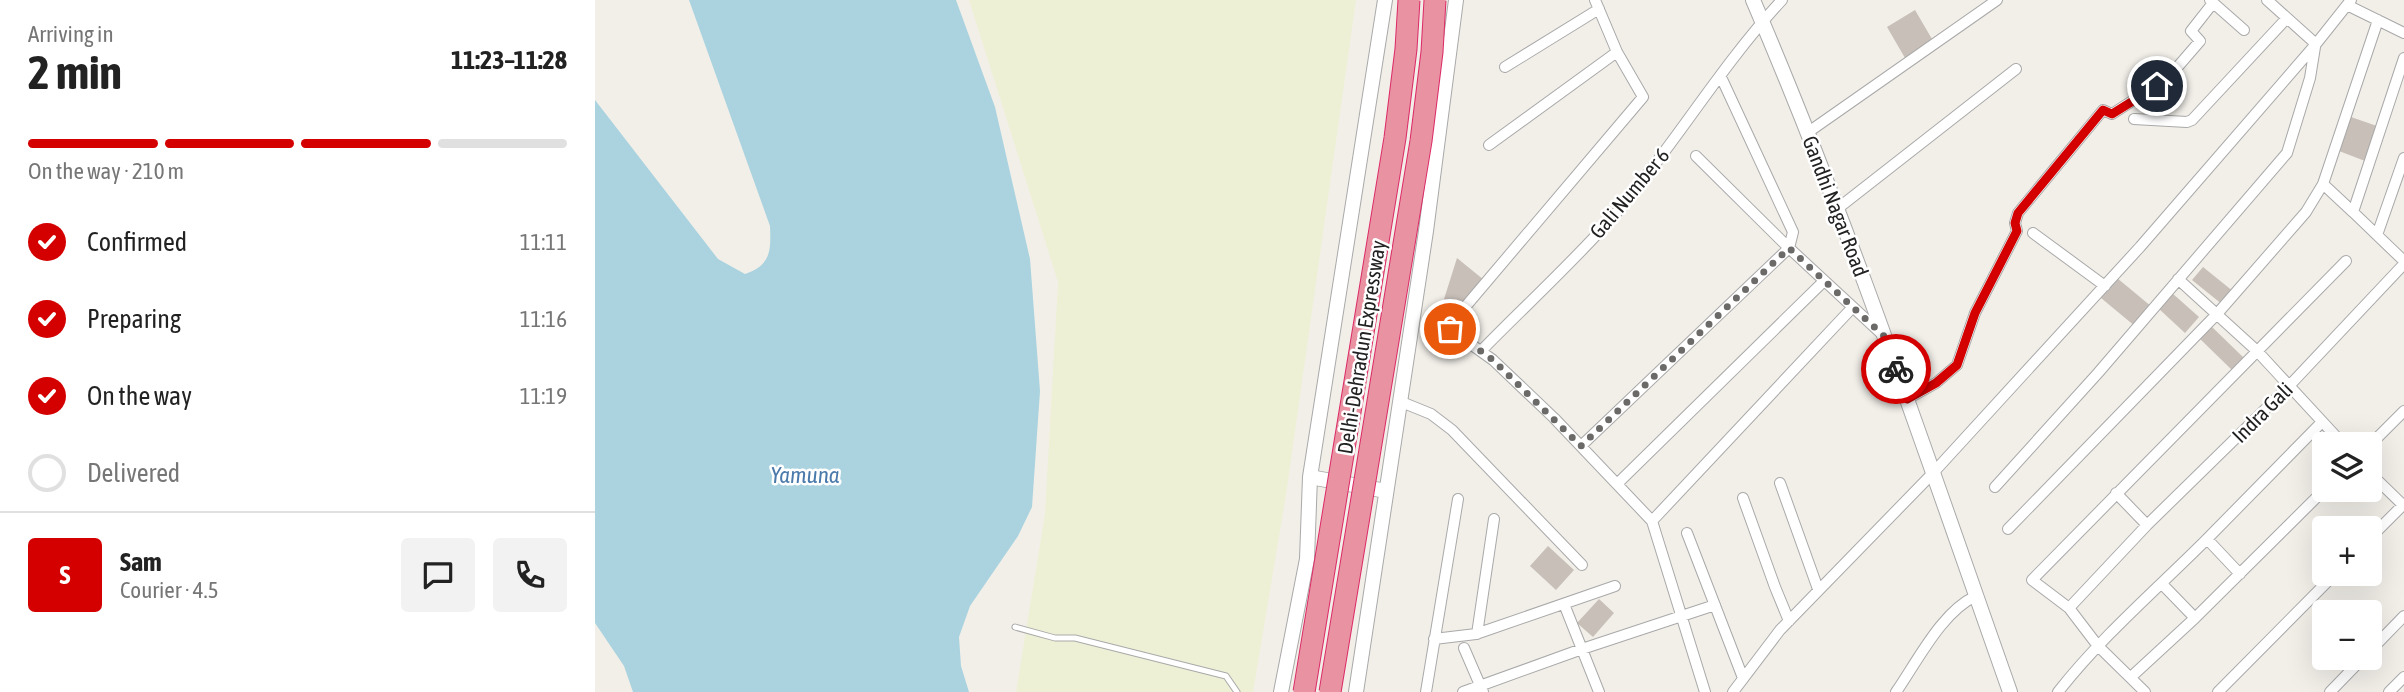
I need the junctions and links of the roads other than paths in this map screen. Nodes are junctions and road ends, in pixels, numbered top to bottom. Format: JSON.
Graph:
{"nodes":[{"id":1,"x":1385,"y":0,"type":"edge"},
{"id":2,"x":1409,"y":0,"type":"edge"},
{"id":3,"x":1435,"y":0,"type":"edge"},
{"id":4,"x":1455,"y":0,"type":"edge"},
{"id":5,"x":1753,"y":0,"type":"edge"},
{"id":6,"x":1782,"y":0,"type":"edge"},
{"id":7,"x":1997,"y":0,"type":"edge"},
{"id":8,"x":2267,"y":0,"type":"edge"},
{"id":9,"x":2212,"y":1,"type":"edge"},
{"id":10,"x":1597,"y":2,"type":"edge"},
{"id":11,"x":2349,"y":2,"type":"edge"},
{"id":12,"x":2287,"y":18,"type":"junction"},
{"id":13,"x":2378,"y":20,"type":"junction"},
{"id":14,"x":1762,"y":22,"type":"junction"},
{"id":15,"x":2244,"y":30,"type":"dead end"},
{"id":16,"x":2404,"y":33,"type":"edge"},
{"id":17,"x":2316,"y":44,"type":"junction"},
{"id":18,"x":1617,"y":52,"type":"junction"},
{"id":19,"x":2404,"y":58,"type":"edge"},
{"id":20,"x":1505,"y":67,"type":"dead end"},
{"id":21,"x":2016,"y":69,"type":"dead end"},
{"id":22,"x":1721,"y":77,"type":"junction"},
{"id":23,"x":2134,"y":119,"type":"dead end"},
{"id":24,"x":1808,"y":133,"type":"junction"},
{"id":25,"x":1489,"y":145,"type":"dead end"},
{"id":26,"x":1696,"y":156,"type":"dead end"},
{"id":27,"x":2404,"y":158,"type":"edge"},
{"id":28,"x":2323,"y":184,"type":"junction"},
{"id":29,"x":1837,"y":209,"type":"junction"},
{"id":30,"x":2353,"y":212,"type":"junction"},
{"id":31,"x":2033,"y":233,"type":"dead end"},
{"id":32,"x":2377,"y":235,"type":"junction"},
{"id":33,"x":1789,"y":248,"type":"junction"},
{"id":34,"x":2346,"y":261,"type":"dead end"},
{"id":35,"x":2404,"y":262,"type":"edge"},
{"id":36,"x":2178,"y":279,"type":"junction"},
{"id":37,"x":1824,"y":281,"type":"junction"},
{"id":38,"x":2105,"y":286,"type":"junction"},
{"id":39,"x":1852,"y":308,"type":"junction"},
{"id":40,"x":2217,"y":314,"type":"junction"},
{"id":41,"x":1885,"y":337,"type":"junction"},
{"id":42,"x":1481,"y":351,"type":"junction"},
{"id":43,"x":2257,"y":351,"type":"junction"},
{"id":44,"x":2289,"y":386,"type":"junction"},
{"id":45,"x":1907,"y":399,"type":"junction"},
{"id":46,"x":1399,"y":401,"type":"junction"},
{"id":47,"x":2404,"y":411,"type":"edge"},
{"id":48,"x":2322,"y":422,"type":"junction"},
{"id":49,"x":2332,"y":432,"type":"edge"},
{"id":50,"x":2382,"y":433,"type":"edge"},
{"id":51,"x":1581,"y":446,"type":"junction"},
{"id":52,"x":1933,"y":472,"type":"junction"},
{"id":53,"x":1310,"y":477,"type":"junction"},
{"id":54,"x":1780,"y":483,"type":"dead end"},
{"id":55,"x":1617,"y":484,"type":"junction"},
{"id":56,"x":2382,"y":484,"type":"edge"},
{"id":57,"x":1995,"y":487,"type":"dead end"},
{"id":58,"x":1386,"y":491,"type":"junction"},
{"id":59,"x":2116,"y":493,"type":"junction"},
{"id":60,"x":1743,"y":498,"type":"dead end"},
{"id":61,"x":1458,"y":499,"type":"dead end"},
{"id":62,"x":2313,"y":502,"type":"edge"},
{"id":63,"x":2404,"y":505,"type":"edge"},
{"id":64,"x":1494,"y":519,"type":"dead end"},
{"id":65,"x":1652,"y":521,"type":"junction"},
{"id":66,"x":2147,"y":525,"type":"junction"},
{"id":67,"x":2382,"y":526,"type":"edge"},
{"id":68,"x":2008,"y":529,"type":"dead end"},
{"id":69,"x":1687,"y":533,"type":"dead end"},
{"id":70,"x":2207,"y":540,"type":"junction"},
{"id":71,"x":1582,"y":565,"type":"dead end"},
{"id":72,"x":2240,"y":574,"type":"junction"},
{"id":73,"x":2162,"y":584,"type":"junction"},
{"id":74,"x":1615,"y":586,"type":"dead end"},
{"id":75,"x":2323,"y":586,"type":"edge"},
{"id":76,"x":1818,"y":589,"type":"junction"},
{"id":77,"x":1976,"y":596,"type":"junction"},
{"id":78,"x":1564,"y":604,"type":"junction"},
{"id":79,"x":1715,"y":605,"type":"junction"},
{"id":80,"x":2069,"y":608,"type":"junction"},
{"id":81,"x":2404,"y":617,"type":"edge"},
{"id":82,"x":1681,"y":618,"type":"junction"},
{"id":83,"x":2196,"y":618,"type":"junction"},
{"id":84,"x":1789,"y":621,"type":"junction"},
{"id":85,"x":1015,"y":627,"type":"dead end"},
{"id":86,"x":1478,"y":634,"type":"junction"},
{"id":87,"x":1434,"y":639,"type":"junction"},
{"id":88,"x":2382,"y":639,"type":"edge"},
{"id":89,"x":2098,"y":646,"type":"junction"},
{"id":90,"x":1464,"y":648,"type":"dead end"},
{"id":91,"x":1582,"y":649,"type":"junction"},
{"id":92,"x":2351,"y":670,"type":"edge"},
{"id":93,"x":2131,"y":677,"type":"junction"},
{"id":94,"x":2404,"y":677,"type":"edge"},
{"id":95,"x":1743,"y":678,"type":"junction"},
{"id":96,"x":1481,"y":689,"type":"edge"},
{"id":97,"x":1237,"y":692,"type":"edge"},
{"id":98,"x":1281,"y":692,"type":"edge"},
{"id":99,"x":1304,"y":692,"type":"edge"},
{"id":100,"x":1330,"y":692,"type":"edge"},
{"id":101,"x":1356,"y":692,"type":"edge"},
{"id":102,"x":1426,"y":692,"type":"edge"},
{"id":103,"x":1462,"y":692,"type":"edge"},
{"id":104,"x":1599,"y":692,"type":"edge"},
{"id":105,"x":1705,"y":692,"type":"edge"},
{"id":106,"x":1733,"y":692,"type":"edge"},
{"id":107,"x":1896,"y":692,"type":"edge"},
{"id":108,"x":2010,"y":692,"type":"edge"},
{"id":109,"x":2058,"y":692,"type":"edge"},
{"id":110,"x":2145,"y":692,"type":"edge"},
{"id":111,"x":2218,"y":692,"type":"edge"},
{"id":112,"x":2330,"y":692,"type":"edge"},
{"id":113,"x":2389,"y":692,"type":"edge"}],
"edges":[{"from":1,"to":53,"type":"street"},
{"from":2,"to":99,"type":"highway","name":"Delhi-Dehradun Expressway","bridge":true},
{"from":3,"to":100,"type":"highway","name":"Delhi-Dehradun Expressway","bridge":true},
{"from":4,"to":46,"type":"street"},
{"from":5,"to":14,"type":"street","name":"Gandhi Nagar Road"},
{"from":6,"to":14,"type":"street","name":"Gali Number 6"},
{"from":7,"to":24,"type":"street"},
{"from":8,"to":12,"type":"street"},
{"from":9,"to":15,"type":"street"},
{"from":9,"to":45,"type":"street"},
{"from":10,"to":18,"type":"street"},
{"from":10,"to":20,"type":"street"},
{"from":11,"to":13,"type":"street"},
{"from":11,"to":17,"type":"street"},
{"from":12,"to":17,"type":"street"},
{"from":12,"to":23,"type":"street"},
{"from":13,"to":16,"type":"street"},
{"from":13,"to":28,"type":"street"},
{"from":14,"to":22,"type":"street","name":"Gali Number 6"},
{"from":14,"to":24,"type":"street","name":"Gandhi Nagar Road"},
{"from":17,"to":36,"type":"street"},
{"from":17,"to":38,"type":"street"},
{"from":18,"to":25,"type":"street"},
{"from":18,"to":42,"type":"street"},
{"from":19,"to":30,"type":"street"},
{"from":21,"to":29,"type":"street"},
{"from":22,"to":33,"type":"street"},
{"from":22,"to":42,"type":"street","name":"Gali Number 6"},
{"from":24,"to":29,"type":"street","name":"Gandhi Nagar Road"},
{"from":26,"to":33,"type":"street"},
{"from":27,"to":32,"type":"street"},
{"from":28,"to":30,"type":"street"},
{"from":28,"to":40,"type":"street"},
{"from":29,"to":41,"type":"street","name":"Gandhi Nagar Road"},
{"from":30,"to":32,"type":"street"},
{"from":31,"to":38,"type":"street"},
{"from":32,"to":35,"type":"street"},
{"from":33,"to":37,"type":"street"},
{"from":33,"to":51,"type":"street"},
{"from":34,"to":43,"type":"street"},
{"from":35,"to":44,"type":"street","name":"Indra Gali"},
{"from":36,"to":40,"type":"street"},
{"from":36,"to":57,"type":"street"},
{"from":37,"to":39,"type":"street"},
{"from":37,"to":55,"type":"street"},
{"from":38,"to":52,"type":"street"},
{"from":39,"to":41,"type":"street"},
{"from":39,"to":65,"type":"street"},
{"from":40,"to":43,"type":"street"},
{"from":40,"to":68,"type":"street"},
{"from":41,"to":45,"type":"street","name":"Gandhi Nagar Road"},
{"from":42,"to":51,"type":"street"},
{"from":43,"to":44,"type":"street"},
{"from":43,"to":59,"type":"street"},
{"from":44,"to":48,"type":"street"},
{"from":44,"to":66,"type":"street","name":"Indra Gali"},
{"from":45,"to":52,"type":"street","name":"Gandhi Nagar Road"},
{"from":46,"to":58,"type":"street"},
{"from":46,"to":71,"type":"street"},
{"from":47,"to":50,"type":"street"},
{"from":48,"to":49,"type":"street"},
{"from":48,"to":70,"type":"street"},
{"from":51,"to":55,"type":"street"},
{"from":52,"to":76,"type":"street"},
{"from":52,"to":77,"type":"street","name":"Gandhi Nagar Road"},
{"from":53,"to":58,"type":"street"},
{"from":53,"to":98,"type":"street"},
{"from":54,"to":76,"type":"street"},
{"from":55,"to":65,"type":"street"},
{"from":56,"to":63,"type":"street"},
{"from":58,"to":101,"type":"street"},
{"from":59,"to":66,"type":"street"},
{"from":59,"to":80,"type":"street"},
{"from":60,"to":84,"type":"street"},
{"from":61,"to":87,"type":"street"},
{"from":62,"to":72,"type":"street"},
{"from":63,"to":67,"type":"street"},
{"from":64,"to":86,"type":"street"},
{"from":65,"to":82,"type":"street"},
{"from":66,"to":80,"type":"street","name":"Indra Gali"},
{"from":69,"to":79,"type":"street"},
{"from":70,"to":72,"type":"street"},
{"from":70,"to":73,"type":"street"},
{"from":72,"to":83,"type":"street"},
{"from":73,"to":83,"type":"street"},
{"from":73,"to":89,"type":"street"},
{"from":74,"to":78,"type":"street"},
{"from":75,"to":111,"type":"street"},
{"from":76,"to":84,"type":"street"},
{"from":77,"to":107,"type":"street"},
{"from":77,"to":108,"type":"street","name":"Gandhi Nagar Road"},
{"from":78,"to":86,"type":"street"},
{"from":78,"to":91,"type":"street"},
{"from":79,"to":82,"type":"street"},
{"from":79,"to":95,"type":"street"},
{"from":80,"to":89,"type":"street"},
{"from":81,"to":88,"type":"street"},
{"from":82,"to":91,"type":"street"},
{"from":82,"to":105,"type":"street"},
{"from":83,"to":93,"type":"street"},
{"from":84,"to":95,"type":"street"},
{"from":85,"to":97,"type":"lane"},
{"from":86,"to":87,"type":"street"},
{"from":87,"to":102,"type":"street"},
{"from":89,"to":93,"type":"street"},
{"from":89,"to":109,"type":"street"},
{"from":90,"to":96,"type":"street"},
{"from":91,"to":96,"type":"street"},
{"from":91,"to":104,"type":"street"},
{"from":92,"to":112,"type":"street"},
{"from":93,"to":110,"type":"street"},
{"from":94,"to":113,"type":"street"},
{"from":95,"to":106,"type":"street"},
{"from":96,"to":103,"type":"street"}]}
